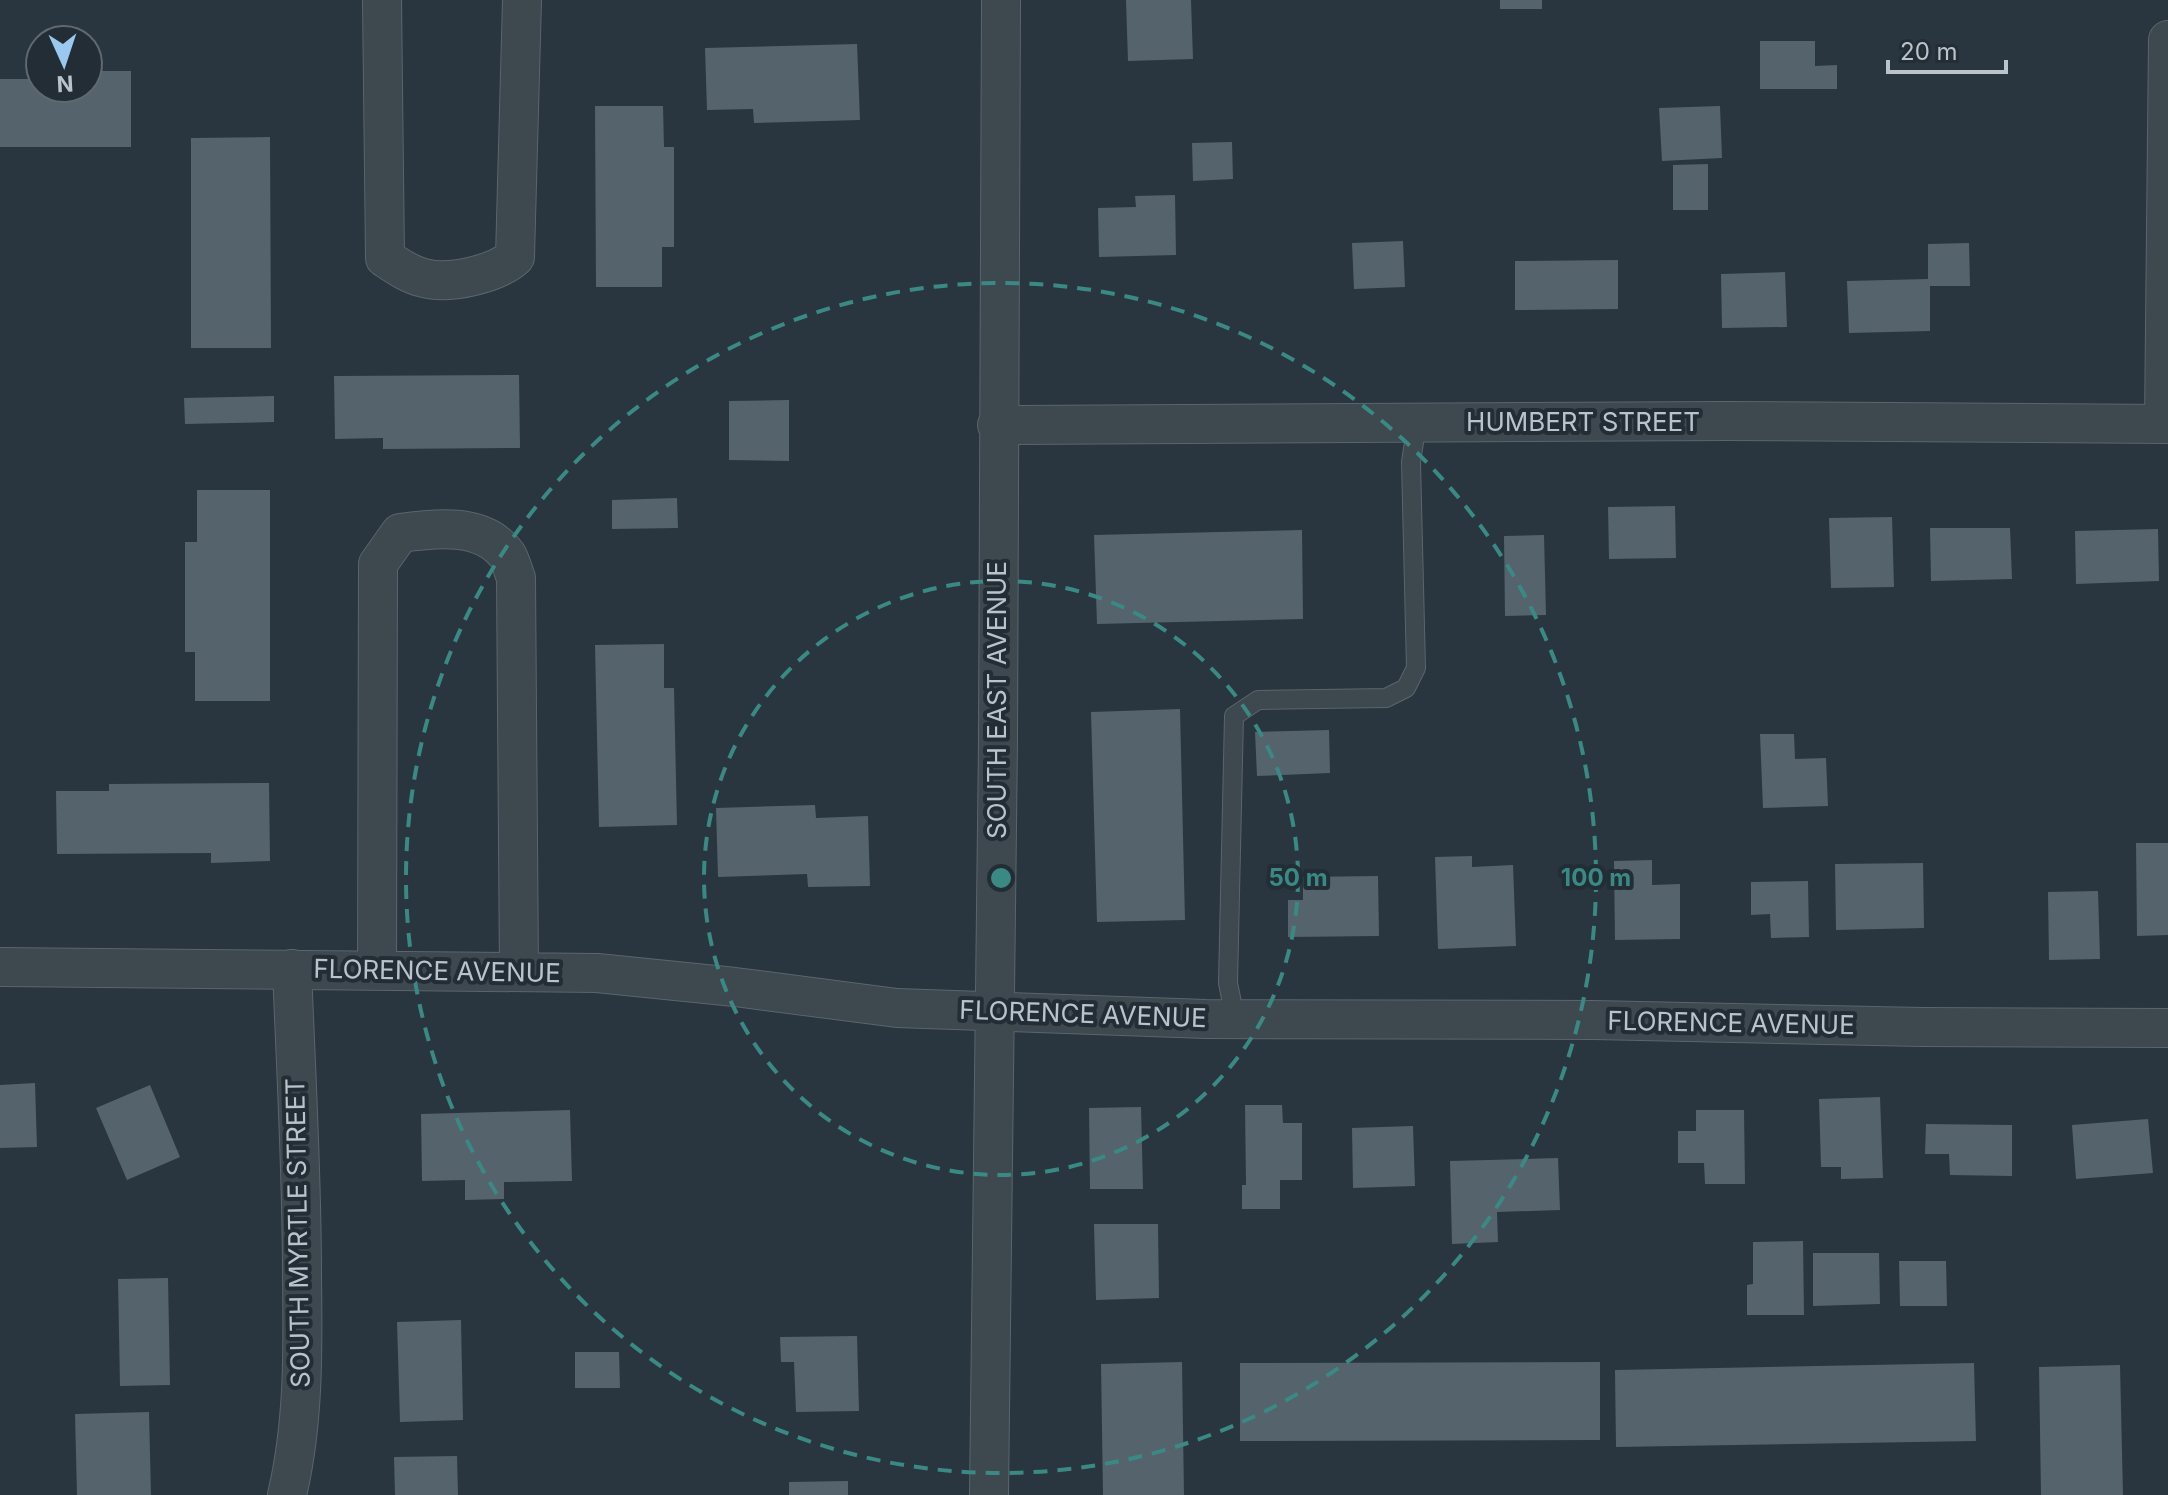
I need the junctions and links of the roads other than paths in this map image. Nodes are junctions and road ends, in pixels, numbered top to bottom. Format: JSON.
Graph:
{"nodes":[{"id":1,"x":382,"y":0,"type":"edge"},
{"id":2,"x":522,"y":0,"type":"edge"},
{"id":3,"x":1001,"y":0,"type":"edge"},
{"id":4,"x":2168,"y":40,"type":"edge"},
{"id":5,"x":1417,"y":422,"type":"junction"},
{"id":6,"x":2166,"y":424,"type":"edge"},
{"id":7,"x":997,"y":425,"type":"junction"},
{"id":8,"x":0,"y":967,"type":"edge"},
{"id":9,"x":292,"y":969,"type":"junction"},
{"id":10,"x":377,"y":970,"type":"junction"},
{"id":11,"x":519,"y":972,"type":"junction"},
{"id":12,"x":995,"y":1011,"type":"junction"},
{"id":13,"x":1235,"y":1018,"type":"junction"},
{"id":14,"x":2168,"y":1028,"type":"edge"},
{"id":15,"x":287,"y":1495,"type":"edge"},
{"id":16,"x":989,"y":1495,"type":"edge"}],
"edges":[{"from":1,"to":2,"type":"street"},
{"from":3,"to":7,"type":"street","name":"SOUTH EAST AVENUE"},
{"from":4,"to":6,"type":"street"},
{"from":5,"to":6,"type":"street","name":"HUMBERT STREET"},
{"from":5,"to":7,"type":"street","name":"HUMBERT STREET"},
{"from":5,"to":13,"type":"lane"},
{"from":7,"to":12,"type":"street","name":"SOUTH EAST AVENUE"},
{"from":8,"to":9,"type":"street","name":"FLORENCE AVENUE"},
{"from":9,"to":10,"type":"street","name":"FLORENCE AVENUE"},
{"from":9,"to":15,"type":"street","name":"SOUTH MYRTLE STREET"},
{"from":10,"to":11,"type":"street","name":"FLORENCE AVENUE"},
{"from":10,"to":11,"type":"street"},
{"from":11,"to":12,"type":"street","name":"FLORENCE AVENUE"},
{"from":12,"to":13,"type":"street","name":"FLORENCE AVENUE"},
{"from":12,"to":16,"type":"street","name":"SOUTH EAST AVENUE"},
{"from":13,"to":14,"type":"street","name":"FLORENCE AVENUE"}]}
